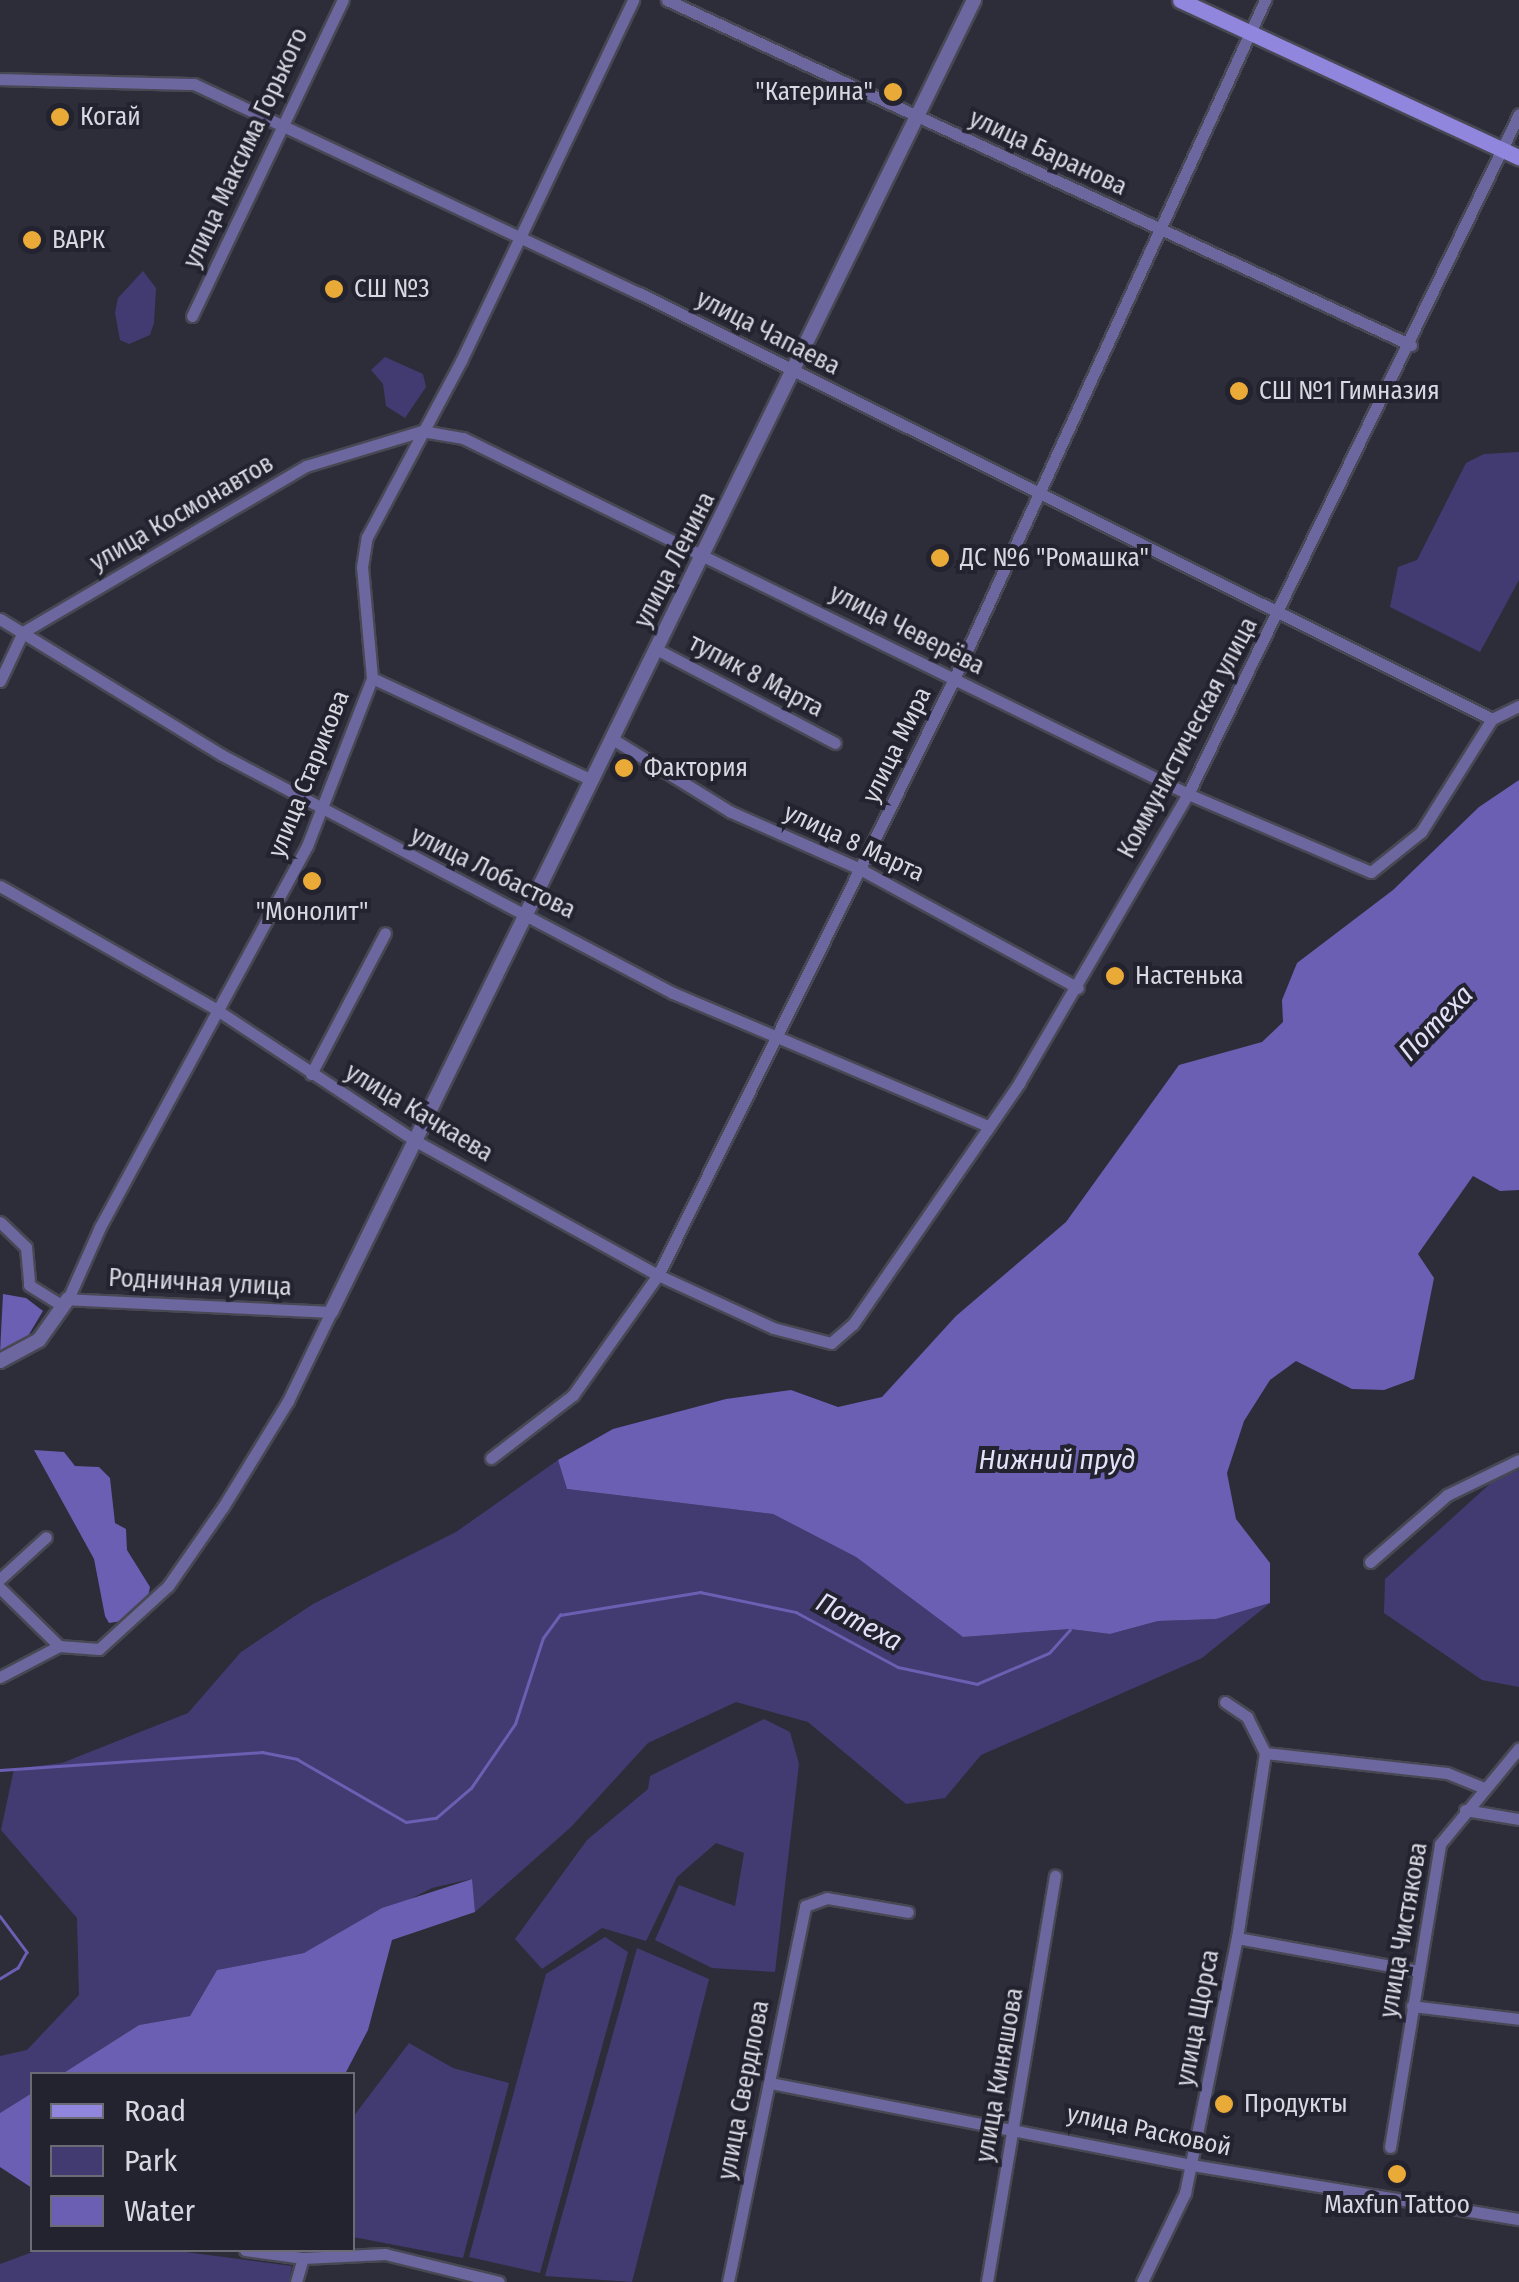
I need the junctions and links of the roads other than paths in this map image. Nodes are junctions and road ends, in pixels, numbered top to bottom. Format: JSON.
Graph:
{"nodes":[{"id":1,"x":342,"y":0,"type":"edge"},
{"id":2,"x":633,"y":0,"type":"edge"},
{"id":3,"x":667,"y":0,"type":"edge"},
{"id":4,"x":974,"y":0,"type":"edge"},
{"id":5,"x":1180,"y":0,"type":"edge"},
{"id":6,"x":1265,"y":0,"type":"edge"},
{"id":7,"x":1250,"y":32,"type":"junction"},
{"id":8,"x":0,"y":79,"type":"edge"},
{"id":9,"x":1519,"y":114,"type":"edge"},
{"id":10,"x":918,"y":118,"type":"junction"},
{"id":11,"x":278,"y":125,"type":"junction"},
{"id":12,"x":1502,"y":149,"type":"junction"},
{"id":13,"x":1519,"y":157,"type":"edge"},
{"id":14,"x":1162,"y":231,"type":"junction"},
{"id":15,"x":522,"y":237,"type":"junction"},
{"id":16,"x":192,"y":316,"type":"dead end"},
{"id":17,"x":1411,"y":345,"type":"junction"},
{"id":18,"x":797,"y":372,"type":"junction"},
{"id":19,"x":422,"y":431,"type":"junction"},
{"id":20,"x":1037,"y":497,"type":"junction"},
{"id":21,"x":704,"y":552,"type":"junction"},
{"id":22,"x":1280,"y":612,"type":"junction"},
{"id":23,"x":0,"y":618,"type":"edge"},
{"id":24,"x":22,"y":632,"type":"junction"},
{"id":25,"x":656,"y":649,"type":"junction"},
{"id":26,"x":372,"y":678,"type":"junction"},
{"id":27,"x":954,"y":679,"type":"junction"},
{"id":28,"x":0,"y":682,"type":"edge"},
{"id":29,"x":1519,"y":706,"type":"edge"},
{"id":30,"x":1492,"y":719,"type":"junction"},
{"id":31,"x":611,"y":738,"type":"junction"},
{"id":32,"x":835,"y":743,"type":"dead end"},
{"id":33,"x":590,"y":780,"type":"junction"},
{"id":34,"x":1188,"y":794,"type":"junction"},
{"id":35,"x":320,"y":807,"type":"junction"},
{"id":36,"x":860,"y":869,"type":"junction"},
{"id":37,"x":0,"y":886,"type":"edge"},
{"id":38,"x":523,"y":912,"type":"junction"},
{"id":39,"x":385,"y":933,"type":"dead end"},
{"id":40,"x":1078,"y":988,"type":"junction"},
{"id":41,"x":218,"y":1010,"type":"junction"},
{"id":42,"x":775,"y":1034,"type":"junction"},
{"id":43,"x":310,"y":1074,"type":"junction"},
{"id":44,"x":988,"y":1126,"type":"junction"},
{"id":45,"x":414,"y":1140,"type":"junction"},
{"id":46,"x":0,"y":1222,"type":"edge"},
{"id":47,"x":658,"y":1275,"type":"junction"},
{"id":48,"x":65,"y":1302,"type":"junction"},
{"id":49,"x":331,"y":1312,"type":"junction"},
{"id":50,"x":831,"y":1344,"type":"joint"},
{"id":51,"x":0,"y":1361,"type":"edge"},
{"id":52,"x":491,"y":1458,"type":"dead end"},
{"id":53,"x":1519,"y":1460,"type":"edge"},
{"id":54,"x":46,"y":1537,"type":"dead end"},
{"id":55,"x":1370,"y":1562,"type":"dead end"},
{"id":56,"x":0,"y":1579,"type":"edge"},
{"id":57,"x":0,"y":1588,"type":"edge"},
{"id":58,"x":60,"y":1646,"type":"junction"},
{"id":59,"x":0,"y":1676,"type":"edge"},
{"id":60,"x":1225,"y":1702,"type":"dead end"},
{"id":61,"x":1519,"y":1748,"type":"edge"},
{"id":62,"x":1265,"y":1753,"type":"junction"},
{"id":63,"x":1484,"y":1788,"type":"junction"},
{"id":64,"x":1465,"y":1810,"type":"junction"},
{"id":65,"x":1519,"y":1818,"type":"edge"},
{"id":66,"x":1054,"y":1876,"type":"dead end"},
{"id":67,"x":908,"y":1912,"type":"dead end"},
{"id":68,"x":1237,"y":1938,"type":"junction"},
{"id":69,"x":1418,"y":1971,"type":"junction"},
{"id":70,"x":1412,"y":2006,"type":"junction"},
{"id":71,"x":1519,"y":2020,"type":"edge"},
{"id":72,"x":770,"y":2082,"type":"junction"},
{"id":73,"x":1014,"y":2125,"type":"junction"},
{"id":74,"x":1390,"y":2147,"type":"dead end"},
{"id":75,"x":1192,"y":2164,"type":"junction"},
{"id":76,"x":1519,"y":2219,"type":"edge"},
{"id":77,"x":260,"y":2252,"type":"edge"},
{"id":78,"x":303,"y":2258,"type":"junction"},
{"id":79,"x":494,"y":2281,"type":"edge"},
{"id":80,"x":296,"y":2282,"type":"edge"},
{"id":81,"x":728,"y":2282,"type":"edge"},
{"id":82,"x":987,"y":2282,"type":"edge"},
{"id":83,"x":1142,"y":2282,"type":"edge"}],
"edges":[{"from":1,"to":11,"type":"street","name":"улица Максима Горького"},
{"from":2,"to":15,"type":"street","name":"улица Старикова"},
{"from":3,"to":10,"type":"street","name":"улица Баранова"},
{"from":4,"to":10,"type":"street","name":"улица Ленина"},
{"from":5,"to":7,"type":"main road"},
{"from":6,"to":7,"type":"street","name":"улица Мира"},
{"from":7,"to":12,"type":"main road"},
{"from":7,"to":14,"type":"street","name":"улица Мира"},
{"from":8,"to":11,"type":"street","name":"улица Чапаева"},
{"from":9,"to":12,"type":"street","name":"Коммунистическая улица"},
{"from":10,"to":14,"type":"street","name":"улица Баранова"},
{"from":10,"to":18,"type":"street","name":"улица Ленина"},
{"from":11,"to":15,"type":"street","name":"улица Чапаева"},
{"from":11,"to":16,"type":"street","name":"улица Максима Горького"},
{"from":12,"to":13,"type":"main road"},
{"from":12,"to":17,"type":"street","name":"Коммунистическая улица"},
{"from":14,"to":17,"type":"street","name":"улица Баранова"},
{"from":14,"to":20,"type":"street","name":"улица Мира"},
{"from":15,"to":18,"type":"street","name":"улица Чапаева"},
{"from":15,"to":19,"type":"street","name":"улица Старикова"},
{"from":17,"to":22,"type":"street","name":"Коммунистическая улица"},
{"from":18,"to":20,"type":"street","name":"улица Чапаева"},
{"from":18,"to":21,"type":"street","name":"улица Ленина"},
{"from":19,"to":21,"type":"street","name":"улица Чеверёва"},
{"from":19,"to":24,"type":"street","name":"улица Космонавтов"},
{"from":19,"to":26,"type":"street","name":"улица Старикова"},
{"from":20,"to":22,"type":"street","name":"улица Чапаева"},
{"from":20,"to":27,"type":"street","name":"улица Мира"},
{"from":21,"to":25,"type":"street","name":"улица Ленина"},
{"from":21,"to":27,"type":"street","name":"улица Чеверёва"},
{"from":22,"to":30,"type":"street","name":"улица Чапаева"},
{"from":22,"to":34,"type":"street","name":"Коммунистическая улица"},
{"from":23,"to":24,"type":"street","name":"улица Лобастова"},
{"from":24,"to":28,"type":"street"},
{"from":24,"to":35,"type":"street","name":"улица Лобастова"},
{"from":25,"to":31,"type":"street","name":"улица Ленина"},
{"from":25,"to":32,"type":"street","name":"тупик 8 Марта"},
{"from":26,"to":33,"type":"street"},
{"from":26,"to":35,"type":"street","name":"улица Старикова"},
{"from":27,"to":34,"type":"street","name":"улица Чеверёва"},
{"from":27,"to":36,"type":"street","name":"улица Мира"},
{"from":29,"to":30,"type":"street"},
{"from":30,"to":34,"type":"street","name":"улица Чеверёва"},
{"from":31,"to":33,"type":"street","name":"улица Ленина"},
{"from":31,"to":36,"type":"street","name":"улица 8 Марта"},
{"from":33,"to":38,"type":"street","name":"улица Ленина"},
{"from":34,"to":40,"type":"street","name":"Коммунистическая улица"},
{"from":35,"to":38,"type":"street","name":"улица Лобастова"},
{"from":35,"to":41,"type":"street","name":"улица Старикова"},
{"from":36,"to":40,"type":"street","name":"улица 8 Марта"},
{"from":36,"to":42,"type":"street","name":"улица Мира"},
{"from":37,"to":41,"type":"street","name":"улица Качкаева"},
{"from":38,"to":42,"type":"street","name":"улица Лобастова"},
{"from":38,"to":45,"type":"street","name":"улица Ленина"},
{"from":39,"to":43,"type":"street"},
{"from":40,"to":44,"type":"street","name":"Коммунистическая улица"},
{"from":41,"to":43,"type":"street","name":"улица Качкаева"},
{"from":41,"to":48,"type":"street","name":"улица Старикова"},
{"from":42,"to":44,"type":"street","name":"улица Лобастова"},
{"from":42,"to":47,"type":"street","name":"улица Мира"},
{"from":43,"to":45,"type":"street","name":"улица Качкаева"},
{"from":44,"to":50,"type":"street","name":"Коммунистическая улица"},
{"from":45,"to":47,"type":"street","name":"улица Качкаева"},
{"from":45,"to":49,"type":"street","name":"улица Ленина"},
{"from":46,"to":48,"type":"street"},
{"from":47,"to":50,"type":"street","name":"улица Качкаева"},
{"from":47,"to":52,"type":"street","name":"улица Мира"},
{"from":48,"to":49,"type":"street","name":"Родничная улица"},
{"from":48,"to":51,"type":"street","name":"улица Старикова"},
{"from":49,"to":58,"type":"street"},
{"from":53,"to":55,"type":"street"},
{"from":54,"to":56,"type":"street"},
{"from":57,"to":58,"type":"street"},
{"from":58,"to":59,"type":"street"},
{"from":60,"to":62,"type":"street"},
{"from":61,"to":63,"type":"street","name":"улица Чистякова"},
{"from":62,"to":63,"type":"street"},
{"from":62,"to":68,"type":"street","name":"улица Щорса"},
{"from":63,"to":64,"type":"street","name":"улица Чистякова"},
{"from":64,"to":65,"type":"street"},
{"from":64,"to":69,"type":"street","name":"улица Чистякова"},
{"from":66,"to":73,"type":"street","name":"улица Киняшова"},
{"from":67,"to":72,"type":"street","name":"улица Свердлова"},
{"from":68,"to":69,"type":"street"},
{"from":68,"to":75,"type":"street","name":"улица Щорса"},
{"from":69,"to":70,"type":"street","name":"улица Чистякова"},
{"from":70,"to":71,"type":"street"},
{"from":70,"to":74,"type":"street","name":"улица Чистякова"},
{"from":72,"to":73,"type":"street","name":"улица Расковой"},
{"from":72,"to":81,"type":"street","name":"улица Свердлова"},
{"from":73,"to":75,"type":"street","name":"улица Расковой"},
{"from":73,"to":82,"type":"street","name":"улица Киняшова"},
{"from":75,"to":76,"type":"street","name":"улица Расковой"},
{"from":75,"to":83,"type":"street","name":"улица Щорса"},
{"from":77,"to":78,"type":"street"},
{"from":78,"to":79,"type":"street"},
{"from":78,"to":80,"type":"street"}]}
